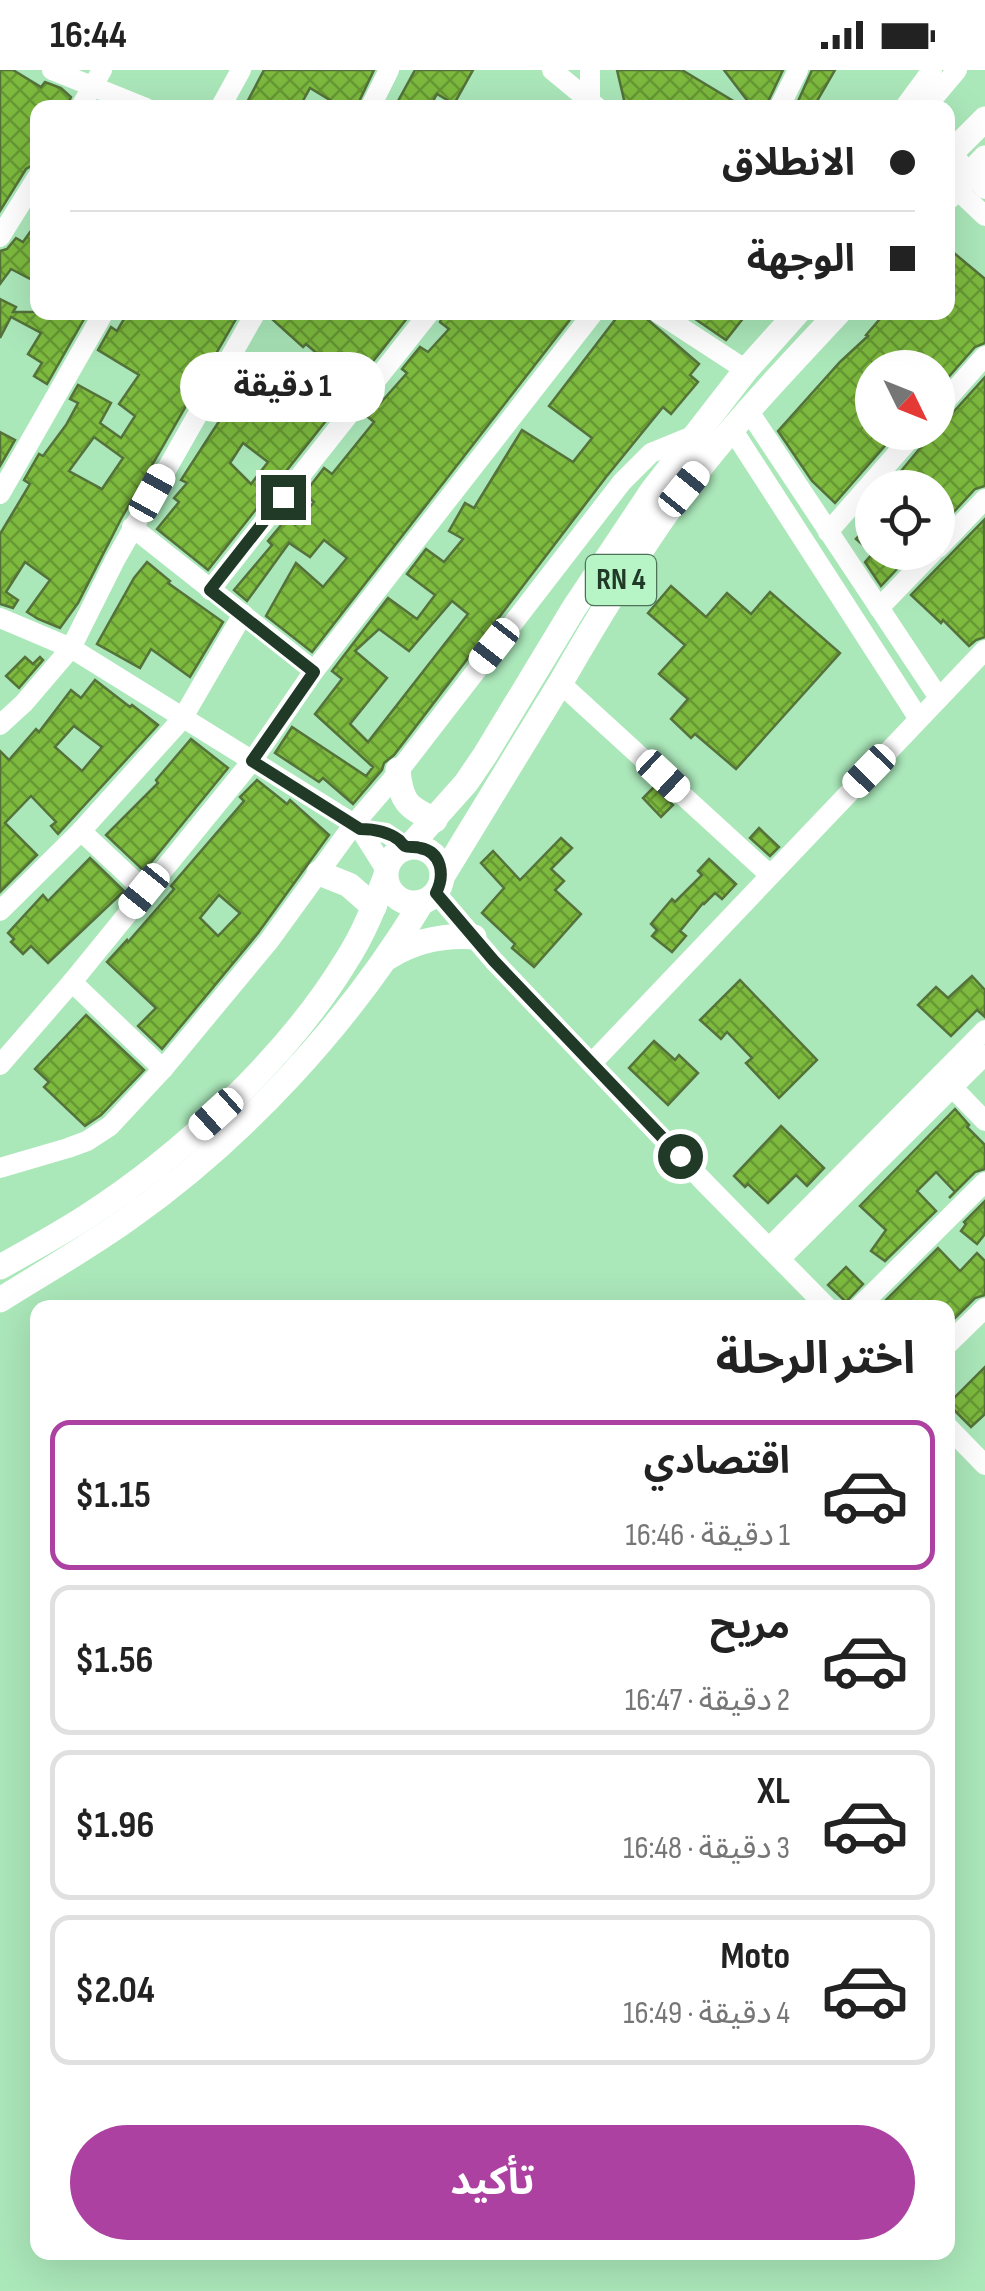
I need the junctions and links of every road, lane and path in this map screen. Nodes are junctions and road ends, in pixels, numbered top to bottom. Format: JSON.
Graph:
{"nodes":[{"id":1,"x":52,"y":70,"type":"edge"},
{"id":2,"x":241,"y":70,"type":"edge"},
{"id":3,"x":389,"y":70,"type":"edge"},
{"id":4,"x":552,"y":70,"type":"edge"},
{"id":5,"x":590,"y":70,"type":"edge"},
{"id":6,"x":798,"y":70,"type":"edge"},
{"id":7,"x":932,"y":70,"type":"edge"},
{"id":8,"x":957,"y":70,"type":"edge"},
{"id":9,"x":97,"y":78,"type":"edge"},
{"id":10,"x":85,"y":100,"type":"edge"},
{"id":11,"x":133,"y":100,"type":"edge"},
{"id":12,"x":224,"y":100,"type":"edge"},
{"id":13,"x":374,"y":100,"type":"edge"},
{"id":14,"x":588,"y":100,"type":"edge"},
{"id":15,"x":593,"y":100,"type":"edge"},
{"id":16,"x":783,"y":100,"type":"edge"},
{"id":17,"x":910,"y":100,"type":"edge"},
{"id":18,"x":933,"y":100,"type":"edge"},
{"id":19,"x":985,"y":119,"type":"edge"},
{"id":20,"x":955,"y":149,"type":"edge"},
{"id":21,"x":965,"y":181,"type":"edge"},
{"id":22,"x":30,"y":189,"type":"edge"},
{"id":23,"x":985,"y":216,"type":"edge"},
{"id":24,"x":0,"y":238,"type":"edge"},
{"id":25,"x":99,"y":320,"type":"edge"},
{"id":26,"x":251,"y":320,"type":"edge"},
{"id":27,"x":424,"y":320,"type":"edge"},
{"id":28,"x":588,"y":320,"type":"edge"},
{"id":29,"x":669,"y":320,"type":"edge"},
{"id":30,"x":791,"y":320,"type":"edge"},
{"id":31,"x":832,"y":320,"type":"edge"},
{"id":32,"x":985,"y":356,"type":"edge"},
{"id":33,"x":746,"y":370,"type":"junction"},
{"id":34,"x":955,"y":390,"type":"edge"},
{"id":35,"x":740,"y":419,"type":"junction"},
{"id":36,"x":695,"y":435,"type":"junction"},
{"id":37,"x":900,"y":450,"type":"edge"},
{"id":38,"x":0,"y":494,"type":"edge"},
{"id":39,"x":985,"y":499,"type":"edge"},
{"id":40,"x":132,"y":528,"type":"junction"},
{"id":41,"x":955,"y":530,"type":"edge"},
{"id":42,"x":828,"y":532,"type":"junction"},
{"id":43,"x":915,"y":570,"type":"edge"},
{"id":44,"x":855,"y":573,"type":"junction"},
{"id":45,"x":836,"y":588,"type":"junction"},
{"id":46,"x":210,"y":590,"type":"junction"},
{"id":47,"x":878,"y":608,"type":"junction"},
{"id":48,"x":243,"y":614,"type":"junction"},
{"id":49,"x":0,"y":618,"type":"edge"},
{"id":50,"x":70,"y":648,"type":"junction"},
{"id":51,"x":985,"y":650,"type":"edge"},
{"id":52,"x":314,"y":672,"type":"junction"},
{"id":53,"x":560,"y":683,"type":"junction"},
{"id":54,"x":939,"y":698,"type":"junction"},
{"id":55,"x":182,"y":718,"type":"junction"},
{"id":56,"x":919,"y":719,"type":"junction"},
{"id":57,"x":0,"y":725,"type":"edge"},
{"id":58,"x":252,"y":761,"type":"junction"},
{"id":59,"x":398,"y":770,"type":"junction"},
{"id":60,"x":435,"y":820,"type":"junction"},
{"id":61,"x":357,"y":827,"type":"junction"},
{"id":62,"x":81,"y":831,"type":"junction"},
{"id":63,"x":408,"y":847,"type":"junction"},
{"id":64,"x":319,"y":873,"type":"junction"},
{"id":65,"x":386,"y":874,"type":"junction"},
{"id":66,"x":770,"y":875,"type":"junction"},
{"id":67,"x":144,"y":891,"type":"junction"},
{"id":68,"x":433,"y":891,"type":"junction"},
{"id":69,"x":374,"y":907,"type":"junction"},
{"id":70,"x":0,"y":911,"type":"edge"},
{"id":71,"x":474,"y":937,"type":"junction"},
{"id":72,"x":385,"y":960,"type":"junction"},
{"id":73,"x":72,"y":982,"type":"junction"},
{"id":74,"x":985,"y":1030,"type":"edge"},
{"id":75,"x":985,"y":1056,"type":"edge"},
{"id":76,"x":592,"y":1062,"type":"junction"},
{"id":77,"x":0,"y":1065,"type":"edge"},
{"id":78,"x":164,"y":1069,"type":"junction"},
{"id":79,"x":952,"y":1088,"type":"junction"},
{"id":80,"x":985,"y":1120,"type":"edge"},
{"id":81,"x":0,"y":1168,"type":"edge"},
{"id":82,"x":985,"y":1182,"type":"edge"},
{"id":83,"x":774,"y":1253,"type":"junction"},
{"id":84,"x":0,"y":1267,"type":"edge"},
{"id":85,"x":0,"y":1300,"type":"edge"},
{"id":86,"x":820,"y":1300,"type":"edge"},
{"id":87,"x":866,"y":1300,"type":"edge"},
{"id":88,"x":985,"y":1308,"type":"edge"},
{"id":89,"x":955,"y":1337,"type":"edge"},
{"id":90,"x":985,"y":1433,"type":"edge"},
{"id":91,"x":955,"y":1434,"type":"edge"},
{"id":92,"x":968,"y":1448,"type":"junction"},
{"id":93,"x":985,"y":1465,"type":"edge"}],
"edges":[{"from":1,"to":9,"type":"street"},
{"from":2,"to":12,"type":"street"},
{"from":3,"to":13,"type":"street"},
{"from":4,"to":14,"type":"street"},
{"from":5,"to":15,"type":"street"},
{"from":6,"to":16,"type":"street"},
{"from":7,"to":17,"type":"street"},
{"from":8,"to":18,"type":"street"},
{"from":9,"to":10,"type":"street"},
{"from":9,"to":11,"type":"street"},
{"from":19,"to":20,"type":"main road"},
{"from":21,"to":23,"type":"street"},
{"from":22,"to":24,"type":"street"},
{"from":25,"to":38,"type":"street"},
{"from":26,"to":40,"type":"street"},
{"from":27,"to":46,"type":"street"},
{"from":28,"to":52,"type":"street"},
{"from":29,"to":33,"type":"street"},
{"from":30,"to":33,"type":"main road","number":"RN 4"},
{"from":31,"to":35,"type":"main road","number":"RN 4"},
{"from":32,"to":34,"type":"street"},
{"from":33,"to":36,"type":"main road","number":"RN 4"},
{"from":35,"to":42,"type":"street"},
{"from":35,"to":45,"type":"street"},
{"from":35,"to":53,"type":"main road","number":"RN 4"},
{"from":36,"to":59,"type":"street"},
{"from":36,"to":60,"type":"main road","number":"RN 4"},
{"from":37,"to":42,"type":"street"},
{"from":39,"to":41,"type":"street"},
{"from":40,"to":46,"type":"street"},
{"from":40,"to":50,"type":"street"},
{"from":42,"to":44,"type":"street"},
{"from":43,"to":47,"type":"street"},
{"from":44,"to":45,"type":"street"},
{"from":44,"to":47,"type":"street"},
{"from":45,"to":56,"type":"street"},
{"from":46,"to":48,"type":"street"},
{"from":47,"to":54,"type":"street"},
{"from":48,"to":52,"type":"street"},
{"from":48,"to":55,"type":"street"},
{"from":49,"to":50,"type":"street"},
{"from":50,"to":55,"type":"street"},
{"from":50,"to":57,"type":"street"},
{"from":51,"to":54,"type":"street"},
{"from":52,"to":58,"type":"street"},
{"from":53,"to":66,"type":"street"},
{"from":53,"to":68,"type":"main road","number":"RN 4"},
{"from":54,"to":56,"type":"street"},
{"from":55,"to":58,"type":"street"},
{"from":55,"to":62,"type":"street"},
{"from":56,"to":66,"type":"street"},
{"from":58,"to":61,"type":"street"},
{"from":58,"to":67,"type":"street"},
{"from":59,"to":60,"type":"main road"},
{"from":59,"to":61,"type":"street"},
{"from":60,"to":63,"type":"main road","number":"RN 4"},
{"from":61,"to":63,"type":"street"},
{"from":61,"to":64,"type":"street"},
{"from":61,"to":65,"type":"street"},
{"from":62,"to":67,"type":"street"},
{"from":62,"to":70,"type":"street"},
{"from":63,"to":65,"type":"main road"},
{"from":63,"to":68,"type":"main road"},
{"from":64,"to":69,"type":"main road"},
{"from":64,"to":78,"type":"street"},
{"from":65,"to":68,"type":"main road"},
{"from":65,"to":69,"type":"main road"},
{"from":66,"to":76,"type":"street"},
{"from":67,"to":73,"type":"street"},
{"from":68,"to":71,"type":"street"},
{"from":68,"to":72,"type":"main road","number":"RN 4"},
{"from":69,"to":84,"type":"main road"},
{"from":71,"to":72,"type":"main road"},
{"from":71,"to":76,"type":"street"},
{"from":72,"to":85,"type":"main road","number":"RN 4"},
{"from":73,"to":77,"type":"street"},
{"from":73,"to":78,"type":"street"},
{"from":74,"to":83,"type":"street"},
{"from":75,"to":79,"type":"street"},
{"from":76,"to":83,"type":"street"},
{"from":78,"to":81,"type":"street"},
{"from":79,"to":80,"type":"street"},
{"from":79,"to":83,"type":"street"},
{"from":82,"to":87,"type":"street"},
{"from":83,"to":86,"type":"street"},
{"from":88,"to":89,"type":"street"},
{"from":90,"to":92,"type":"street"},
{"from":91,"to":92,"type":"street"},
{"from":92,"to":93,"type":"street"}]}
